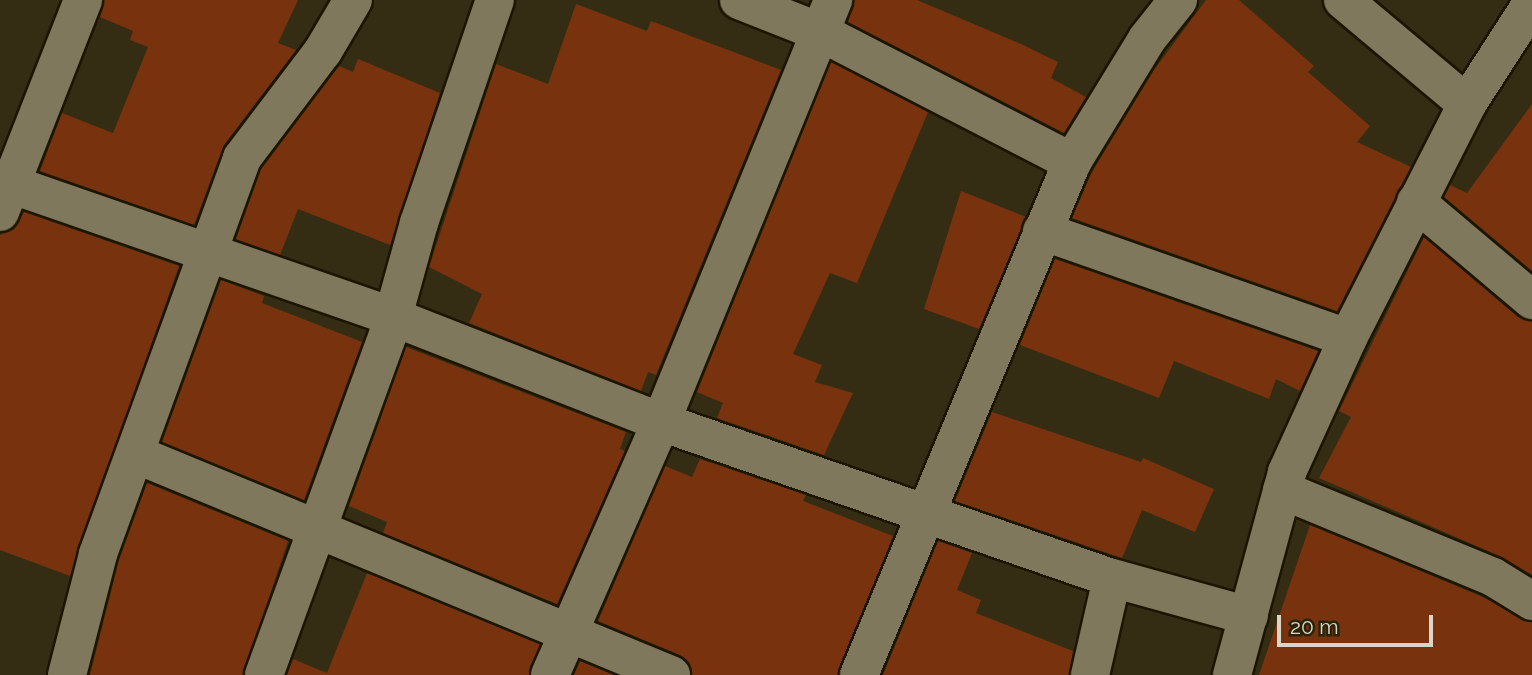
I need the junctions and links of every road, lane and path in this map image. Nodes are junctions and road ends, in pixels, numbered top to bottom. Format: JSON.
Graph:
{"nodes":[{"id":1,"x":83,"y":0,"type":"edge"},
{"id":2,"x":354,"y":0,"type":"edge"},
{"id":3,"x":495,"y":0,"type":"edge"},
{"id":4,"x":739,"y":0,"type":"edge"},
{"id":5,"x":1178,"y":0,"type":"edge"},
{"id":6,"x":1343,"y":0,"type":"edge"},
{"id":7,"x":1532,"y":3,"type":"edge"},
{"id":8,"x":826,"y":16,"type":"edge"},
{"id":9,"x":1467,"y":104,"type":"junction"},
{"id":10,"x":1072,"y":162,"type":"junction"},
{"id":11,"x":5,"y":198,"type":"edge"},
{"id":12,"x":1416,"y":202,"type":"junction"},
{"id":13,"x":1042,"y":231,"type":"junction"},
{"id":14,"x":208,"y":254,"type":"junction"},
{"id":15,"x":1532,"y":300,"type":"edge"},
{"id":16,"x":393,"y":317,"type":"junction"},
{"id":17,"x":1348,"y":338,"type":"junction"},
{"id":18,"x":661,"y":422,"type":"junction"},
{"id":19,"x":135,"y":454,"type":"junction"},
{"id":20,"x":1282,"y":490,"type":"junction"},
{"id":21,"x":924,"y":512,"type":"junction"},
{"id":22,"x":316,"y":528,"type":"junction"},
{"id":23,"x":1112,"y":578,"type":"junction"},
{"id":24,"x":1532,"y":601,"type":"edge"},
{"id":25,"x":1249,"y":616,"type":"junction"},
{"id":26,"x":569,"y":632,"type":"junction"},
{"id":27,"x":67,"y":675,"type":"edge"},
{"id":28,"x":264,"y":675,"type":"edge"},
{"id":29,"x":550,"y":675,"type":"edge"},
{"id":30,"x":671,"y":675,"type":"edge"},
{"id":31,"x":859,"y":675,"type":"edge"},
{"id":32,"x":1090,"y":675,"type":"edge"},
{"id":33,"x":1232,"y":675,"type":"edge"}],
"edges":[{"from":1,"to":11,"type":"street"},
{"from":2,"to":14,"type":"street"},
{"from":3,"to":16,"type":"street"},
{"from":4,"to":8,"type":"street"},
{"from":5,"to":10,"type":"street"},
{"from":6,"to":9,"type":"street"},
{"from":7,"to":9,"type":"street"},
{"from":8,"to":10,"type":"street"},
{"from":8,"to":18,"type":"street"},
{"from":9,"to":12,"type":"street"},
{"from":10,"to":13,"type":"street"},
{"from":11,"to":14,"type":"street"},
{"from":12,"to":15,"type":"street"},
{"from":12,"to":17,"type":"street"},
{"from":13,"to":17,"type":"street"},
{"from":13,"to":21,"type":"street"},
{"from":14,"to":16,"type":"street"},
{"from":14,"to":19,"type":"street"},
{"from":16,"to":18,"type":"street"},
{"from":16,"to":22,"type":"street"},
{"from":17,"to":20,"type":"street"},
{"from":18,"to":21,"type":"street"},
{"from":18,"to":26,"type":"street"},
{"from":19,"to":22,"type":"street"},
{"from":19,"to":27,"type":"street"},
{"from":20,"to":24,"type":"street"},
{"from":20,"to":25,"type":"street"},
{"from":21,"to":23,"type":"street"},
{"from":21,"to":31,"type":"street"},
{"from":22,"to":26,"type":"street"},
{"from":22,"to":28,"type":"street"},
{"from":23,"to":25,"type":"street"},
{"from":23,"to":32,"type":"street"},
{"from":25,"to":33,"type":"street"},
{"from":26,"to":29,"type":"street"},
{"from":26,"to":30,"type":"street"}]}
